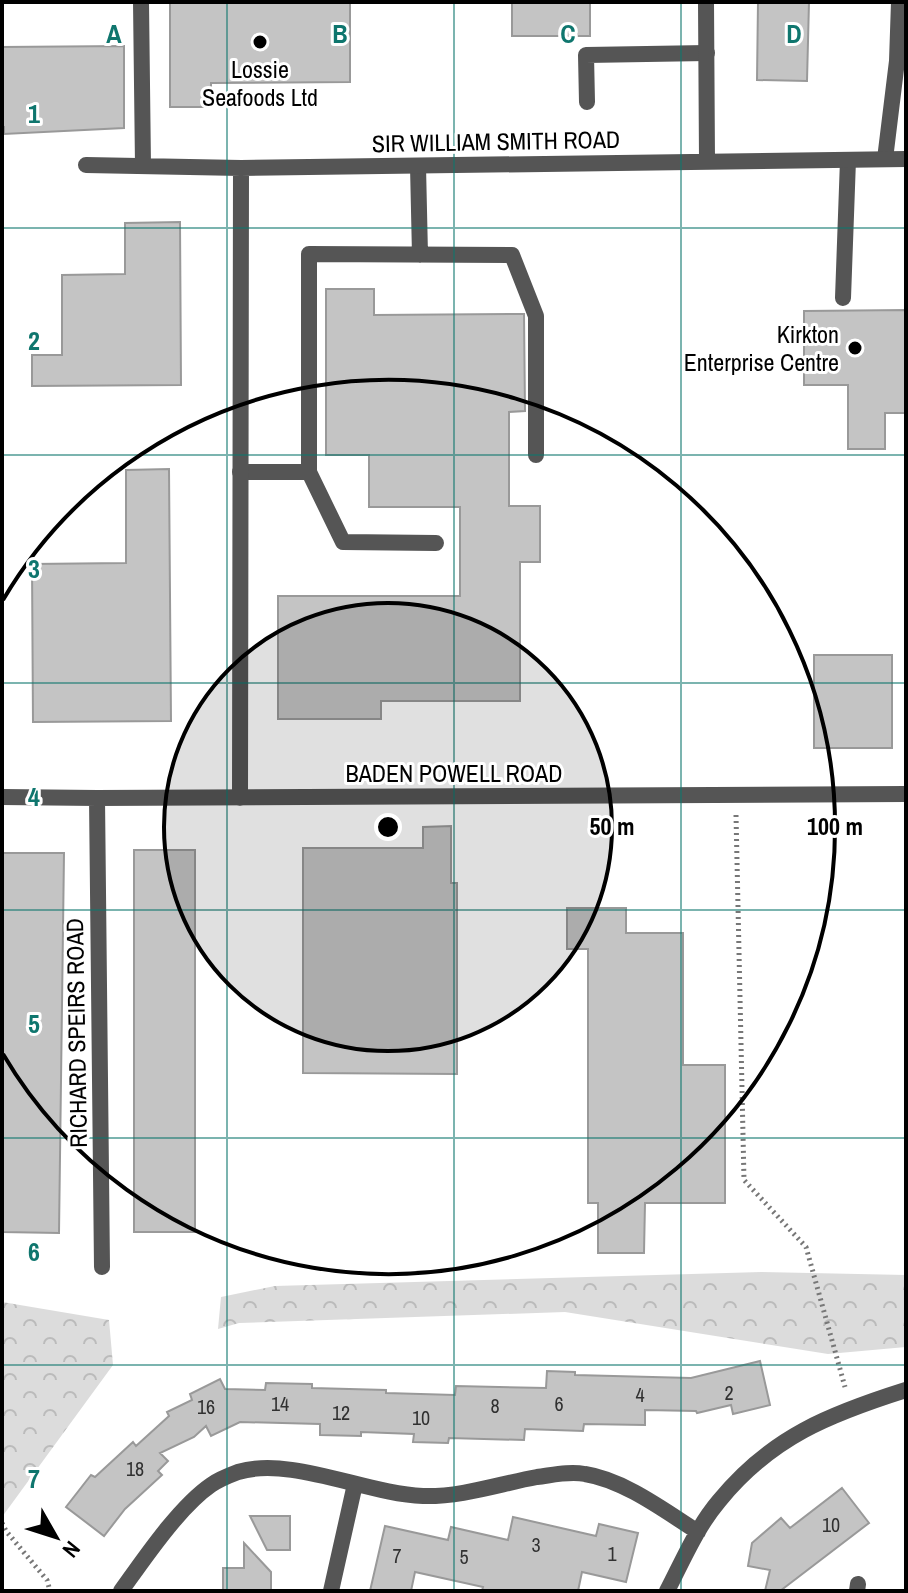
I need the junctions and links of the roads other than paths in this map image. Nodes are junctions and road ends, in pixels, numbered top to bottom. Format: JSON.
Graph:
{"nodes":[{"id":1,"x":141,"y":2,"type":"edge"},
{"id":2,"x":706,"y":2,"type":"edge"},
{"id":3,"x":899,"y":2,"type":"edge"},
{"id":4,"x":707,"y":53,"type":"junction"},
{"id":5,"x":587,"y":102,"type":"dead end"},
{"id":6,"x":885,"y":159,"type":"junction"},
{"id":7,"x":906,"y":159,"type":"edge"},
{"id":8,"x":848,"y":160,"type":"junction"},
{"id":9,"x":707,"y":161,"type":"junction"},
{"id":10,"x":86,"y":165,"type":"dead end"},
{"id":11,"x":143,"y":166,"type":"junction"},
{"id":12,"x":418,"y":166,"type":"junction"},
{"id":13,"x":241,"y":168,"type":"junction"},
{"id":14,"x":420,"y":255,"type":"junction"},
{"id":15,"x":843,"y":298,"type":"dead end"},
{"id":16,"x":536,"y":455,"type":"dead end"},
{"id":17,"x":240,"y":472,"type":"junction"},
{"id":18,"x":309,"y":472,"type":"junction"},
{"id":19,"x":436,"y":543,"type":"dead end"},
{"id":20,"x":906,"y":794,"type":"edge"},
{"id":21,"x":2,"y":797,"type":"edge"},
{"id":22,"x":97,"y":798,"type":"junction"},
{"id":23,"x":240,"y":798,"type":"junction"},
{"id":24,"x":102,"y":1267,"type":"dead end"},
{"id":25,"x":906,"y":1390,"type":"edge"},
{"id":26,"x":355,"y":1484,"type":"junction"},
{"id":27,"x":698,"y":1532,"type":"junction"},
{"id":28,"x":121,"y":1591,"type":"edge"},
{"id":29,"x":331,"y":1591,"type":"edge"},
{"id":30,"x":667,"y":1591,"type":"edge"}],
"edges":[{"from":1,"to":11,"type":"street"},
{"from":2,"to":4,"type":"street"},
{"from":3,"to":6,"type":"street"},
{"from":4,"to":5,"type":"street"},
{"from":4,"to":9,"type":"street"},
{"from":6,"to":7,"type":"street","name":"SIR WILLIAM SMITH ROAD"},
{"from":6,"to":8,"type":"street","name":"SIR WILLIAM SMITH ROAD"},
{"from":8,"to":9,"type":"street","name":"SIR WILLIAM SMITH ROAD"},
{"from":8,"to":15,"type":"street"},
{"from":9,"to":12,"type":"street","name":"SIR WILLIAM SMITH ROAD"},
{"from":10,"to":11,"type":"street","name":"SIR WILLIAM SMITH ROAD"},
{"from":11,"to":13,"type":"street","name":"SIR WILLIAM SMITH ROAD"},
{"from":12,"to":13,"type":"street","name":"SIR WILLIAM SMITH ROAD"},
{"from":12,"to":14,"type":"street"},
{"from":13,"to":17,"type":"street"},
{"from":14,"to":16,"type":"street"},
{"from":14,"to":18,"type":"street"},
{"from":17,"to":18,"type":"street"},
{"from":17,"to":23,"type":"street"},
{"from":18,"to":19,"type":"street"},
{"from":20,"to":23,"type":"street","name":"BADEN POWELL ROAD"},
{"from":21,"to":22,"type":"street","name":"BADEN POWELL ROAD"},
{"from":22,"to":23,"type":"street","name":"BADEN POWELL ROAD"},
{"from":22,"to":24,"type":"street","name":"RICHARD SPEIRS ROAD"},
{"from":25,"to":27,"type":"street"},
{"from":26,"to":27,"type":"street"},
{"from":26,"to":28,"type":"street"},
{"from":26,"to":29,"type":"street"},
{"from":27,"to":30,"type":"street"}]}
